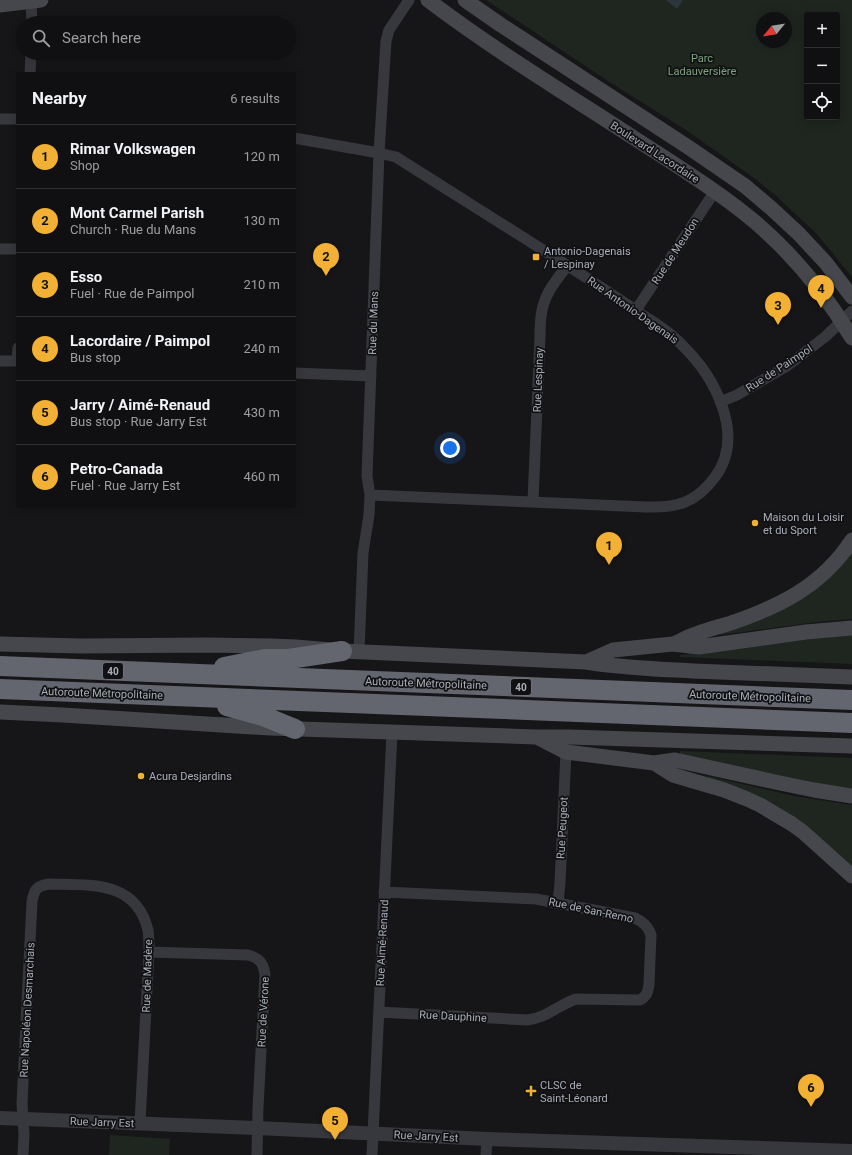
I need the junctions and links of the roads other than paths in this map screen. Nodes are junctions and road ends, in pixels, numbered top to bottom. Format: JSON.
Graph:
{"nodes":[{"id":1,"x":409,"y":0,"type":"edge"},
{"id":2,"x":428,"y":0,"type":"edge"},
{"id":3,"x":465,"y":0,"type":"edge"},
{"id":4,"x":36,"y":1,"type":"edge"},
{"id":5,"x":0,"y":6,"type":"edge"},
{"id":6,"x":33,"y":16,"type":"edge"},
{"id":7,"x":31,"y":60,"type":"edge"},
{"id":8,"x":30,"y":72,"type":"edge"},
{"id":9,"x":0,"y":119,"type":"edge"},
{"id":10,"x":16,"y":119,"type":"edge"},
{"id":11,"x":296,"y":138,"type":"edge"},
{"id":12,"x":379,"y":153,"type":"junction"},
{"id":13,"x":715,"y":191,"type":"junction"},
{"id":14,"x":0,"y":249,"type":"edge"},
{"id":15,"x":16,"y":249,"type":"edge"},
{"id":16,"x":567,"y":266,"type":"junction"},
{"id":17,"x":852,"y":297,"type":"edge"},
{"id":18,"x":636,"y":310,"type":"junction"},
{"id":19,"x":847,"y":316,"type":"edge"},
{"id":20,"x":852,"y":338,"type":"edge"},
{"id":21,"x":0,"y":361,"type":"edge"},
{"id":22,"x":16,"y":361,"type":"edge"},
{"id":23,"x":296,"y":373,"type":"edge"},
{"id":24,"x":371,"y":376,"type":"junction"},
{"id":25,"x":720,"y":402,"type":"junction"},
{"id":26,"x":370,"y":495,"type":"junction"},
{"id":27,"x":533,"y":502,"type":"junction"},
{"id":28,"x":852,"y":540,"type":"edge"},
{"id":29,"x":852,"y":628,"type":"edge"},
{"id":30,"x":0,"y":644,"type":"edge"},
{"id":31,"x":672,"y":644,"type":"junction"},
{"id":32,"x":351,"y":652,"type":"junction"},
{"id":33,"x":586,"y":662,"type":"junction"},
{"id":34,"x":0,"y":666,"type":"edge"},
{"id":35,"x":191,"y":674,"type":"junction"},
{"id":36,"x":852,"y":677,"type":"edge"},
{"id":37,"x":0,"y":689,"type":"edge"},
{"id":38,"x":192,"y":696,"type":"junction"},
{"id":39,"x":852,"y":700,"type":"edge"},
{"id":40,"x":0,"y":712,"type":"edge"},
{"id":41,"x":852,"y":722,"type":"edge"},
{"id":42,"x":295,"y":729,"type":"junction"},
{"id":43,"x":392,"y":732,"type":"junction"},
{"id":44,"x":536,"y":737,"type":"junction"},
{"id":45,"x":852,"y":746,"type":"edge"},
{"id":46,"x":566,"y":752,"type":"junction"},
{"id":47,"x":654,"y":763,"type":"junction"},
{"id":48,"x":852,"y":796,"type":"edge"},
{"id":49,"x":852,"y":876,"type":"edge"},
{"id":50,"x":384,"y":892,"type":"junction"},
{"id":51,"x":32,"y":902,"type":"joint"},
{"id":52,"x":558,"y":903,"type":"junction"},
{"id":53,"x":149,"y":952,"type":"junction"},
{"id":54,"x":378,"y":1012,"type":"junction"},
{"id":55,"x":528,"y":1020,"type":"joint"},
{"id":56,"x":0,"y":1118,"type":"edge"},
{"id":57,"x":23,"y":1119,"type":"junction"},
{"id":58,"x":140,"y":1123,"type":"junction"},
{"id":59,"x":258,"y":1128,"type":"junction"},
{"id":60,"x":373,"y":1133,"type":"junction"},
{"id":61,"x":487,"y":1139,"type":"junction"},
{"id":62,"x":718,"y":1151,"type":"edge"},
{"id":63,"x":852,"y":1151,"type":"edge"},
{"id":64,"x":23,"y":1155,"type":"edge"},
{"id":65,"x":258,"y":1155,"type":"edge"},
{"id":66,"x":372,"y":1155,"type":"edge"},
{"id":67,"x":486,"y":1155,"type":"edge"}],
"edges":[{"from":1,"to":12,"type":"street","name":"Rue du Mans"},
{"from":2,"to":13,"type":"main road","name":"Boulevard Lacordaire"},
{"from":3,"to":17,"type":"main road","name":"Boulevard Lacordaire"},
{"from":4,"to":5,"type":"main road"},
{"from":4,"to":6,"type":"street"},
{"from":7,"to":8,"type":"street"},
{"from":9,"to":10,"type":"street"},
{"from":11,"to":12,"type":"street","name":"Rue Antonio-Dagenais"},
{"from":12,"to":16,"type":"street","name":"Rue Antonio-Dagenais"},
{"from":12,"to":24,"type":"street","name":"Rue du Mans"},
{"from":13,"to":18,"type":"street","name":"Rue de Meudon"},
{"from":13,"to":19,"type":"main road","name":"Boulevard Lacordaire"},
{"from":14,"to":15,"type":"street"},
{"from":16,"to":18,"type":"street","name":"Rue Antonio-Dagenais"},
{"from":16,"to":27,"type":"street","name":"Rue Lespinay"},
{"from":18,"to":25,"type":"street","name":"Rue Antonio-Dagenais"},
{"from":19,"to":20,"type":"main road","name":"Boulevard Lacordaire"},
{"from":19,"to":25,"type":"street","name":"Rue de Paimpol"},
{"from":21,"to":22,"type":"street"},
{"from":23,"to":24,"type":"street"},
{"from":24,"to":26,"type":"street","name":"Rue du Mans"},
{"from":25,"to":27,"type":"street","name":"Rue Antonio-Dagenais"},
{"from":26,"to":27,"type":"street","name":"Rue Antonio-Dagenais"},
{"from":26,"to":32,"type":"street","name":"Rue du Mans"},
{"from":28,"to":31,"type":"main road"},
{"from":29,"to":31,"type":"main road"},
{"from":30,"to":32,"type":"main road"},
{"from":31,"to":33,"type":"main road"},
{"from":32,"to":33,"type":"main road"},
{"from":32,"to":35,"type":"highway"},
{"from":33,"to":36,"type":"main road"},
{"from":34,"to":35,"type":"highway","name":"Autoroute Métropolitaine","number":"40"},
{"from":35,"to":39,"type":"highway","name":"Autoroute Métropolitaine","number":"40"},
{"from":37,"to":38,"type":"highway","name":"Autoroute Métropolitaine","number":"40"},
{"from":38,"to":41,"type":"highway","name":"Autoroute Métropolitaine","number":"40"},
{"from":38,"to":42,"type":"highway"},
{"from":40,"to":42,"type":"main road"},
{"from":42,"to":43,"type":"main road"},
{"from":43,"to":44,"type":"main road"},
{"from":43,"to":50,"type":"street","name":"Rue Aimé-Renaud"},
{"from":44,"to":45,"type":"main road"},
{"from":44,"to":46,"type":"main road"},
{"from":46,"to":47,"type":"main road"},
{"from":46,"to":52,"type":"street","name":"Rue Peugeot"},
{"from":47,"to":48,"type":"main road"},
{"from":47,"to":49,"type":"main road"},
{"from":50,"to":52,"type":"street","name":"Rue de San-Remo"},
{"from":50,"to":54,"type":"street","name":"Rue Aimé-Renaud"},
{"from":51,"to":53,"type":"street","name":"Rue de Madère"},
{"from":51,"to":57,"type":"street","name":"Rue Napoléon Desmarchais"},
{"from":52,"to":55,"type":"street","name":"Rue de San-Remo"},
{"from":53,"to":58,"type":"street","name":"Rue de Madère"},
{"from":53,"to":59,"type":"street","name":"Rue de Vérone"},
{"from":54,"to":55,"type":"street","name":"Rue Dauphine"},
{"from":54,"to":60,"type":"street","name":"Rue Aimé-Renaud"},
{"from":56,"to":57,"type":"street","name":"Rue Jarry Est"},
{"from":57,"to":58,"type":"street","name":"Rue Jarry Est"},
{"from":57,"to":64,"type":"street","name":"Rue Napoléon Desmarchais"},
{"from":58,"to":59,"type":"street","name":"Rue Jarry Est"},
{"from":59,"to":60,"type":"street","name":"Rue Jarry Est"},
{"from":59,"to":65,"type":"street"},
{"from":60,"to":61,"type":"street","name":"Rue Jarry Est"},
{"from":60,"to":66,"type":"street","name":"Rue Aimé-Renaud"},
{"from":61,"to":62,"type":"street","name":"Rue Jarry Est"},
{"from":61,"to":67,"type":"street"},
{"from":62,"to":63,"type":"street","name":"Rue Jarry Est"}]}
